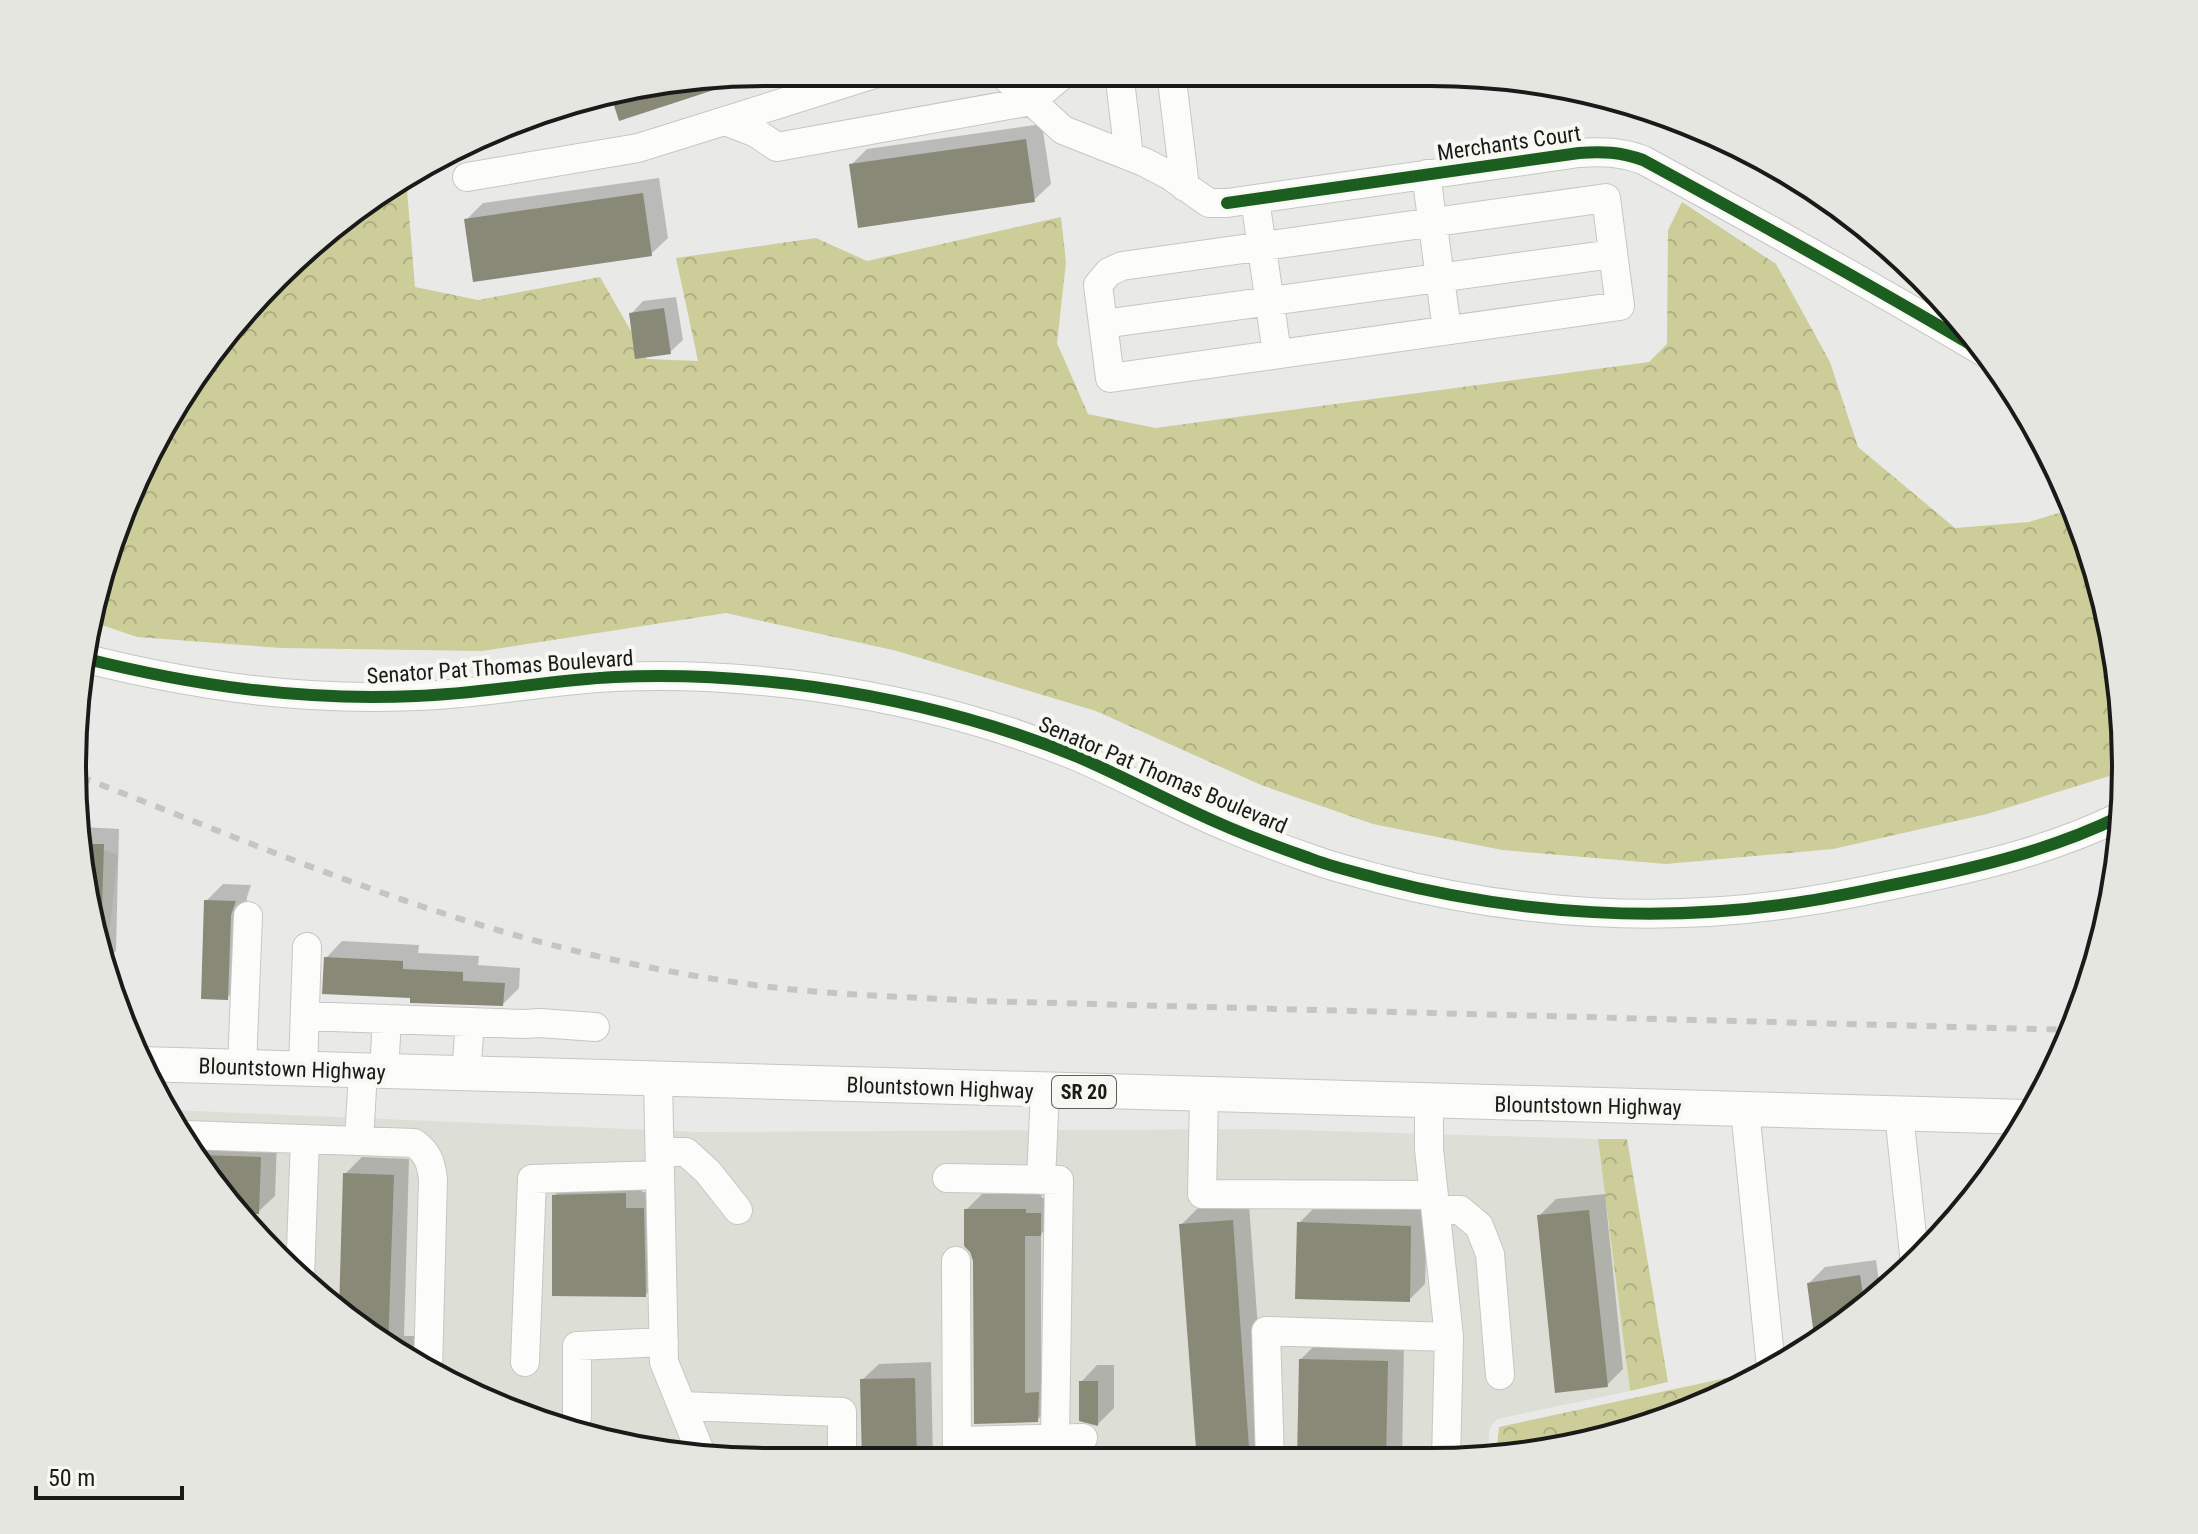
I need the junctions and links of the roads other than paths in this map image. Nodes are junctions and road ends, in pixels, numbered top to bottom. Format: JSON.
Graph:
{"nodes":[{"id":1,"x":836,"y":86,"type":"edge"},
{"id":2,"x":1015,"y":86,"type":"edge"},
{"id":3,"x":1049,"y":86,"type":"edge"},
{"id":4,"x":1121,"y":86,"type":"edge"},
{"id":5,"x":1173,"y":86,"type":"edge"},
{"id":6,"x":1031,"y":101,"type":"junction"},
{"id":7,"x":771,"y":106,"type":"junction"},
{"id":8,"x":725,"y":121,"type":"junction"},
{"id":9,"x":777,"y":147,"type":"junction"},
{"id":10,"x":1129,"y":156,"type":"junction"},
{"id":11,"x":1426,"y":174,"type":"junction"},
{"id":12,"x":467,"y":177,"type":"dead end"},
{"id":13,"x":1185,"y":187,"type":"junction"},
{"id":14,"x":1255,"y":199,"type":"junction"},
{"id":15,"x":1433,"y":223,"type":"junction"},
{"id":16,"x":1262,"y":246,"type":"junction"},
{"id":17,"x":1613,"y":254,"type":"junction"},
{"id":18,"x":1440,"y":277,"type":"junction"},
{"id":19,"x":1270,"y":301,"type":"junction"},
{"id":20,"x":1103,"y":324,"type":"junction"},
{"id":21,"x":1447,"y":330,"type":"junction"},
{"id":22,"x":1959,"y":337,"type":"edge"},
{"id":23,"x":1277,"y":354,"type":"junction"},
{"id":24,"x":95,"y":661,"type":"edge"},
{"id":25,"x":2110,"y":821,"type":"edge"},
{"id":26,"x":248,"y":916,"type":"dead end"},
{"id":27,"x":307,"y":947,"type":"dead end"},
{"id":28,"x":305,"y":1016,"type":"junction"},
{"id":29,"x":387,"y":1019,"type":"junction"},
{"id":30,"x":470,"y":1022,"type":"junction"},
{"id":31,"x":595,"y":1027,"type":"dead end"},
{"id":32,"x":154,"y":1064,"type":"edge"},
{"id":33,"x":242,"y":1067,"type":"junction"},
{"id":34,"x":303,"y":1069,"type":"junction"},
{"id":35,"x":374,"y":1071,"type":"junction"},
{"id":36,"x":466,"y":1074,"type":"junction"},
{"id":37,"x":658,"y":1080,"type":"junction"},
{"id":38,"x":1045,"y":1091,"type":"junction"},
{"id":39,"x":1204,"y":1096,"type":"junction"},
{"id":40,"x":1429,"y":1102,"type":"junction"},
{"id":41,"x":1745,"y":1110,"type":"junction"},
{"id":42,"x":1899,"y":1114,"type":"junction"},
{"id":43,"x":2015,"y":1117,"type":"edge"},
{"id":44,"x":195,"y":1135,"type":"edge"},
{"id":45,"x":305,"y":1139,"type":"junction"},
{"id":46,"x":359,"y":1141,"type":"junction"},
{"id":47,"x":660,"y":1164,"type":"junction"},
{"id":48,"x":947,"y":1178,"type":"dead end"},
{"id":49,"x":1041,"y":1180,"type":"junction"},
{"id":50,"x":1435,"y":1202,"type":"junction"},
{"id":51,"x":738,"y":1210,"type":"dead end"},
{"id":52,"x":1913,"y":1249,"type":"edge"},
{"id":53,"x":956,"y":1261,"type":"dead end"},
{"id":54,"x":301,"y":1263,"type":"edge"},
{"id":55,"x":1449,"y":1337,"type":"junction"},
{"id":56,"x":664,"y":1342,"type":"junction"},
{"id":57,"x":428,"y":1358,"type":"edge"},
{"id":58,"x":1770,"y":1358,"type":"edge"},
{"id":59,"x":525,"y":1362,"type":"dead end"},
{"id":60,"x":1500,"y":1375,"type":"dead end"},
{"id":61,"x":682,"y":1406,"type":"junction"},
{"id":62,"x":577,"y":1417,"type":"dead end"},
{"id":63,"x":1055,"y":1438,"type":"junction"},
{"id":64,"x":1083,"y":1438,"type":"dead end"},
{"id":65,"x":697,"y":1444,"type":"edge"},
{"id":66,"x":842,"y":1448,"type":"edge"},
{"id":67,"x":957,"y":1448,"type":"edge"},
{"id":68,"x":980,"y":1448,"type":"edge"},
{"id":69,"x":1270,"y":1448,"type":"edge"},
{"id":70,"x":1446,"y":1448,"type":"edge"}],
"edges":[{"from":1,"to":7,"type":"street"},
{"from":2,"to":6,"type":"street"},
{"from":3,"to":6,"type":"street"},
{"from":4,"to":10,"type":"street"},
{"from":5,"to":13,"type":"street"},
{"from":6,"to":9,"type":"street"},
{"from":6,"to":10,"type":"street"},
{"from":7,"to":8,"type":"street"},
{"from":7,"to":9,"type":"street"},
{"from":8,"to":9,"type":"street"},
{"from":8,"to":12,"type":"street"},
{"from":10,"to":13,"type":"street"},
{"from":11,"to":14,"type":"street","name":"Merchants Court"},
{"from":11,"to":15,"type":"street"},
{"from":11,"to":22,"type":"street","name":"Merchants Court"},
{"from":13,"to":14,"type":"street","name":"Merchants Court"},
{"from":14,"to":16,"type":"street"},
{"from":15,"to":16,"type":"street"},
{"from":15,"to":17,"type":"street"},
{"from":15,"to":18,"type":"street"},
{"from":16,"to":19,"type":"street"},
{"from":16,"to":20,"type":"street"},
{"from":17,"to":18,"type":"street"},
{"from":17,"to":21,"type":"street"},
{"from":18,"to":19,"type":"street"},
{"from":18,"to":21,"type":"street"},
{"from":19,"to":20,"type":"street"},
{"from":19,"to":23,"type":"street"},
{"from":20,"to":23,"type":"street"},
{"from":21,"to":23,"type":"street"},
{"from":24,"to":25,"type":"street","name":"Senator Pat Thomas Boulevard"},
{"from":26,"to":33,"type":"street"},
{"from":27,"to":28,"type":"street"},
{"from":28,"to":29,"type":"street"},
{"from":28,"to":34,"type":"street"},
{"from":29,"to":30,"type":"street"},
{"from":29,"to":35,"type":"street"},
{"from":30,"to":31,"type":"street"},
{"from":30,"to":36,"type":"street"},
{"from":32,"to":33,"type":"main road","name":"Blountstown Highway","number":"SR 20"},
{"from":33,"to":34,"type":"main road","name":"Blountstown Highway","number":"SR 20"},
{"from":34,"to":35,"type":"main road","name":"Blountstown Highway","number":"SR 20"},
{"from":35,"to":36,"type":"main road","name":"Blountstown Highway","number":"SR 20"},
{"from":35,"to":46,"type":"street"},
{"from":36,"to":37,"type":"main road","name":"Blountstown Highway","number":"SR 20"},
{"from":37,"to":38,"type":"main road","name":"Blountstown Highway","number":"SR 20"},
{"from":37,"to":47,"type":"street"},
{"from":38,"to":39,"type":"main road","name":"Blountstown Highway","number":"SR 20"},
{"from":38,"to":49,"type":"street"},
{"from":39,"to":40,"type":"main road","name":"Blountstown Highway","number":"SR 20"},
{"from":39,"to":50,"type":"street"},
{"from":40,"to":41,"type":"main road","name":"Blountstown Highway","number":"SR 20"},
{"from":40,"to":50,"type":"street"},
{"from":41,"to":42,"type":"main road","name":"Blountstown Highway","number":"SR 20"},
{"from":41,"to":58,"type":"street"},
{"from":42,"to":43,"type":"main road","name":"Blountstown Highway","number":"SR 20"},
{"from":42,"to":52,"type":"street"},
{"from":44,"to":45,"type":"street"},
{"from":45,"to":46,"type":"street"},
{"from":45,"to":54,"type":"street"},
{"from":46,"to":57,"type":"street"},
{"from":47,"to":51,"type":"street"},
{"from":47,"to":56,"type":"street"},
{"from":47,"to":59,"type":"street"},
{"from":48,"to":49,"type":"street"},
{"from":49,"to":63,"type":"street"},
{"from":50,"to":55,"type":"street"},
{"from":50,"to":60,"type":"street"},
{"from":53,"to":67,"type":"street"},
{"from":55,"to":69,"type":"street"},
{"from":55,"to":70,"type":"street"},
{"from":56,"to":61,"type":"street"},
{"from":56,"to":62,"type":"street"},
{"from":61,"to":65,"type":"street"},
{"from":61,"to":66,"type":"street"},
{"from":63,"to":64,"type":"street"},
{"from":63,"to":68,"type":"street"}]}
